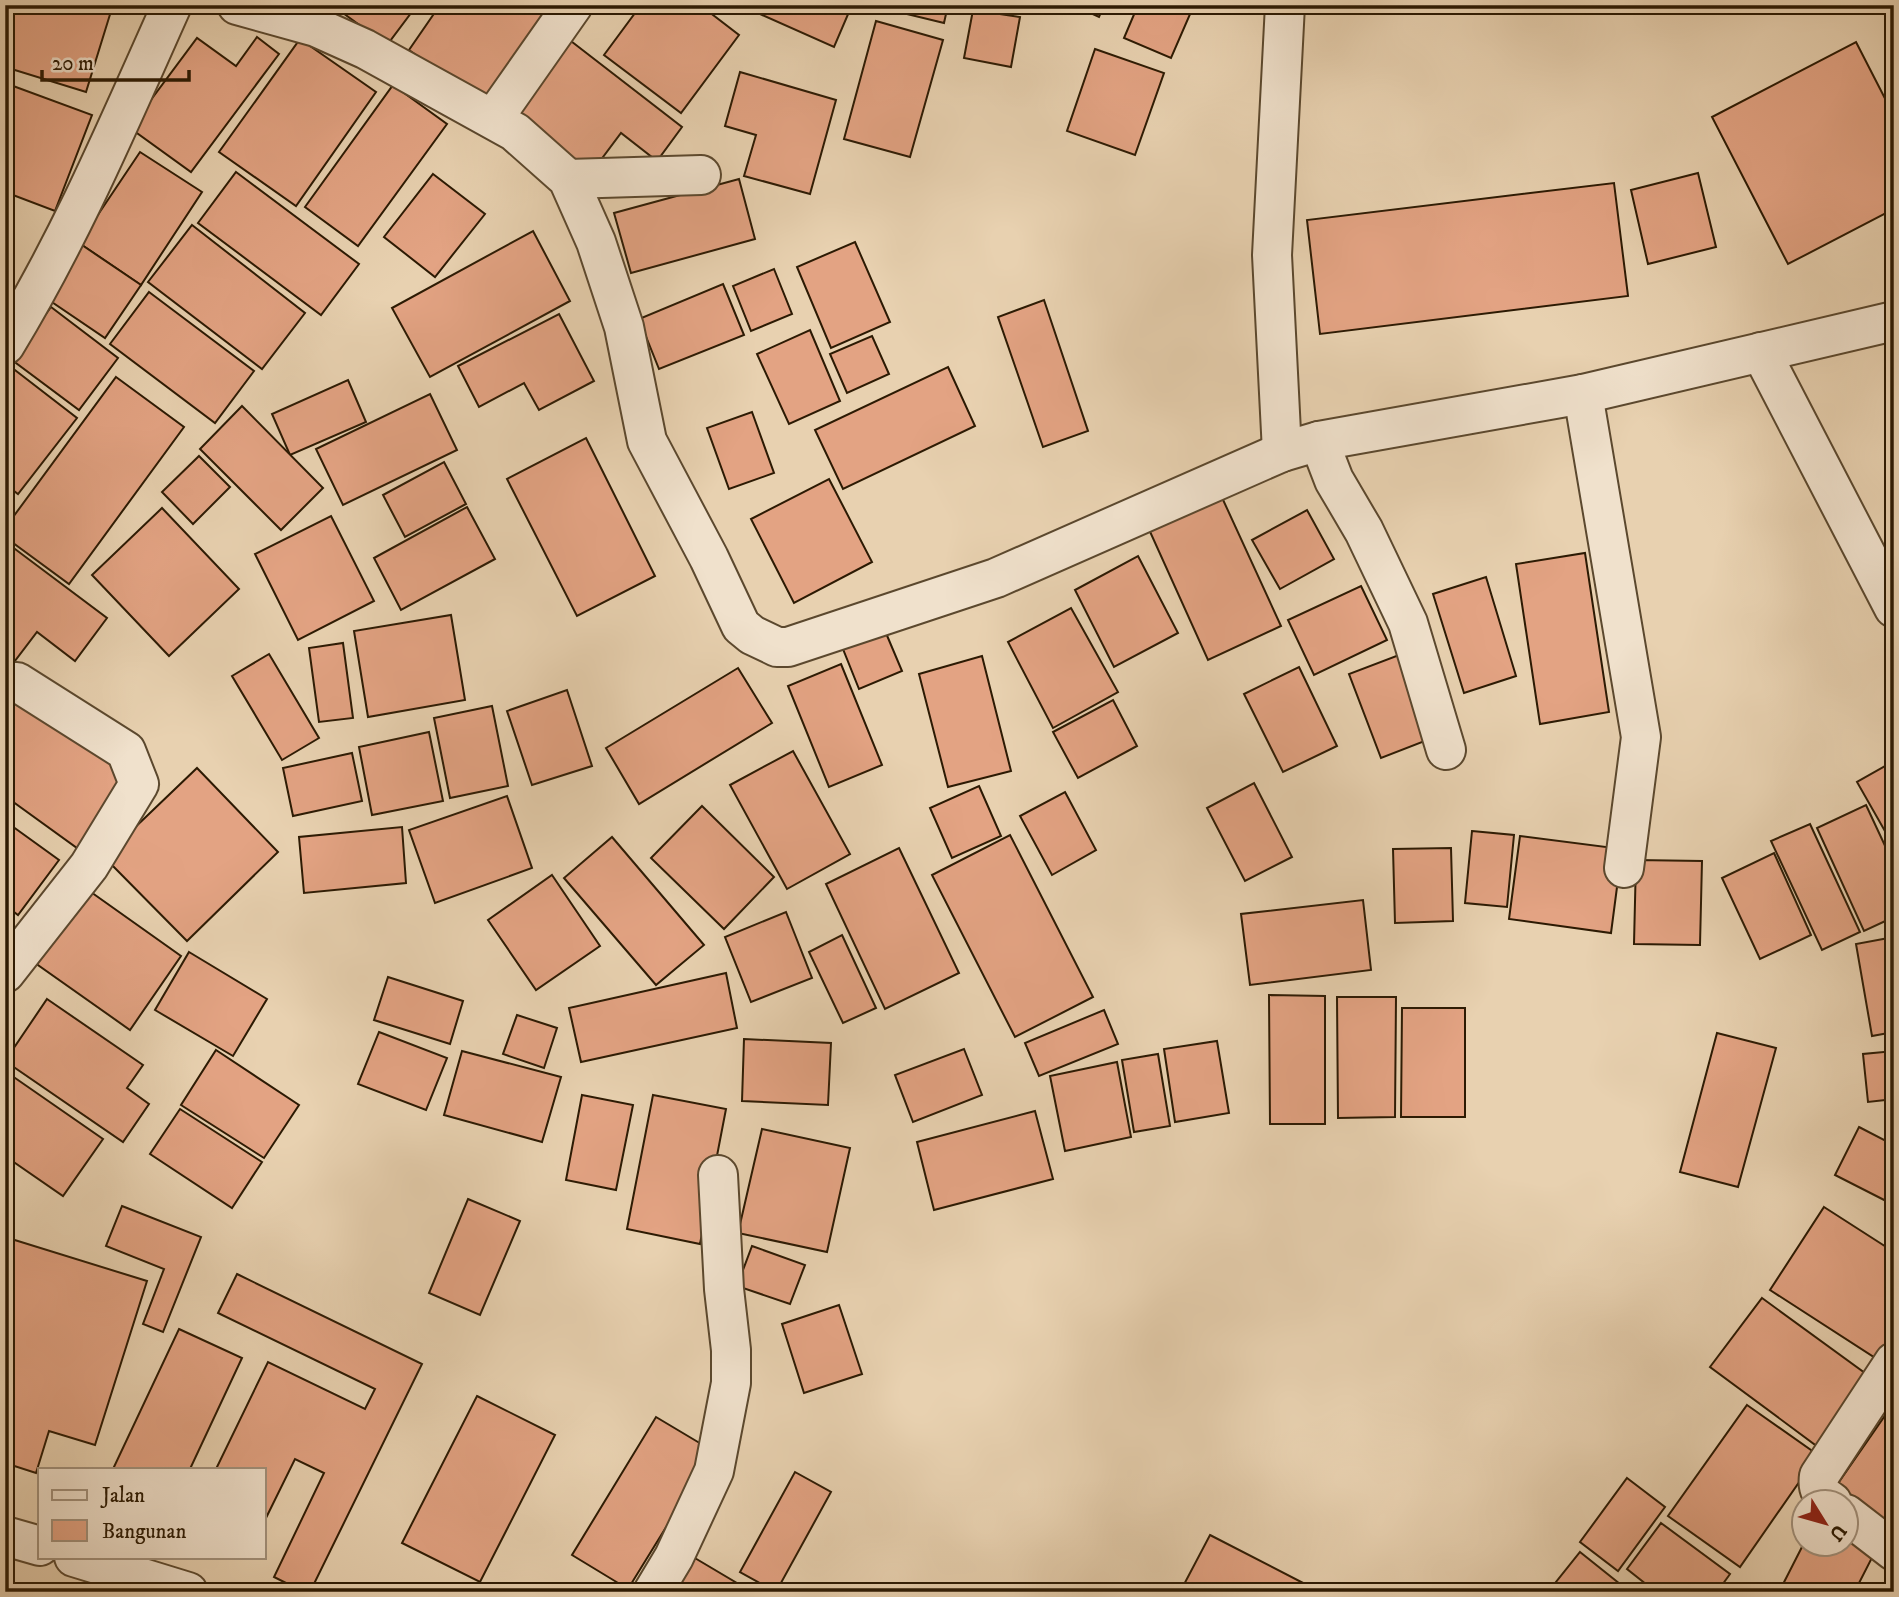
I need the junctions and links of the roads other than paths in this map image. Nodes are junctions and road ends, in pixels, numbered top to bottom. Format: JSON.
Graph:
{"nodes":[{"id":1,"x":172,"y":5,"type":"edge"},
{"id":2,"x":237,"y":5,"type":"edge"},
{"id":3,"x":573,"y":5,"type":"edge"},
{"id":4,"x":1285,"y":5,"type":"edge"},
{"id":5,"x":493,"y":120,"type":"junction"},
{"id":6,"x":701,"y":175,"type":"dead end"},
{"id":7,"x":568,"y":179,"type":"junction"},
{"id":8,"x":1894,"y":321,"type":"edge"},
{"id":9,"x":5,"y":345,"type":"edge"},
{"id":10,"x":1761,"y":352,"type":"junction"},
{"id":11,"x":1583,"y":394,"type":"junction"},
{"id":12,"x":1319,"y":441,"type":"junction"},
{"id":13,"x":1282,"y":452,"type":"junction"},
{"id":14,"x":1894,"y":608,"type":"edge"},
{"id":15,"x":5,"y":682,"type":"edge"},
{"id":16,"x":1446,"y":750,"type":"dead end"},
{"id":17,"x":1625,"y":868,"type":"dead end"},
{"id":18,"x":5,"y":973,"type":"edge"},
{"id":19,"x":718,"y":1175,"type":"dead end"},
{"id":20,"x":1894,"y":1362,"type":"edge"},
{"id":21,"x":1819,"y":1488,"type":"edge"},
{"id":22,"x":1860,"y":1525,"type":"edge"},
{"id":23,"x":5,"y":1536,"type":"edge"},
{"id":24,"x":38,"y":1545,"type":"edge"},
{"id":25,"x":1894,"y":1551,"type":"edge"},
{"id":26,"x":78,"y":1558,"type":"edge"},
{"id":27,"x":186,"y":1591,"type":"edge"},
{"id":28,"x":653,"y":1592,"type":"edge"}],
"edges":[{"from":1,"to":9,"type":"street"},
{"from":2,"to":5,"type":"street"},
{"from":3,"to":5,"type":"street"},
{"from":4,"to":13,"type":"street"},
{"from":5,"to":7,"type":"street"},
{"from":6,"to":7,"type":"street"},
{"from":7,"to":13,"type":"street"},
{"from":8,"to":10,"type":"street"},
{"from":10,"to":11,"type":"street"},
{"from":10,"to":14,"type":"street"},
{"from":11,"to":12,"type":"street"},
{"from":11,"to":17,"type":"street"},
{"from":12,"to":13,"type":"street"},
{"from":12,"to":16,"type":"street"},
{"from":15,"to":18,"type":"street"},
{"from":19,"to":28,"type":"street"},
{"from":20,"to":21,"type":"street"},
{"from":22,"to":25,"type":"street"},
{"from":23,"to":24,"type":"street"},
{"from":26,"to":27,"type":"street"}]}
